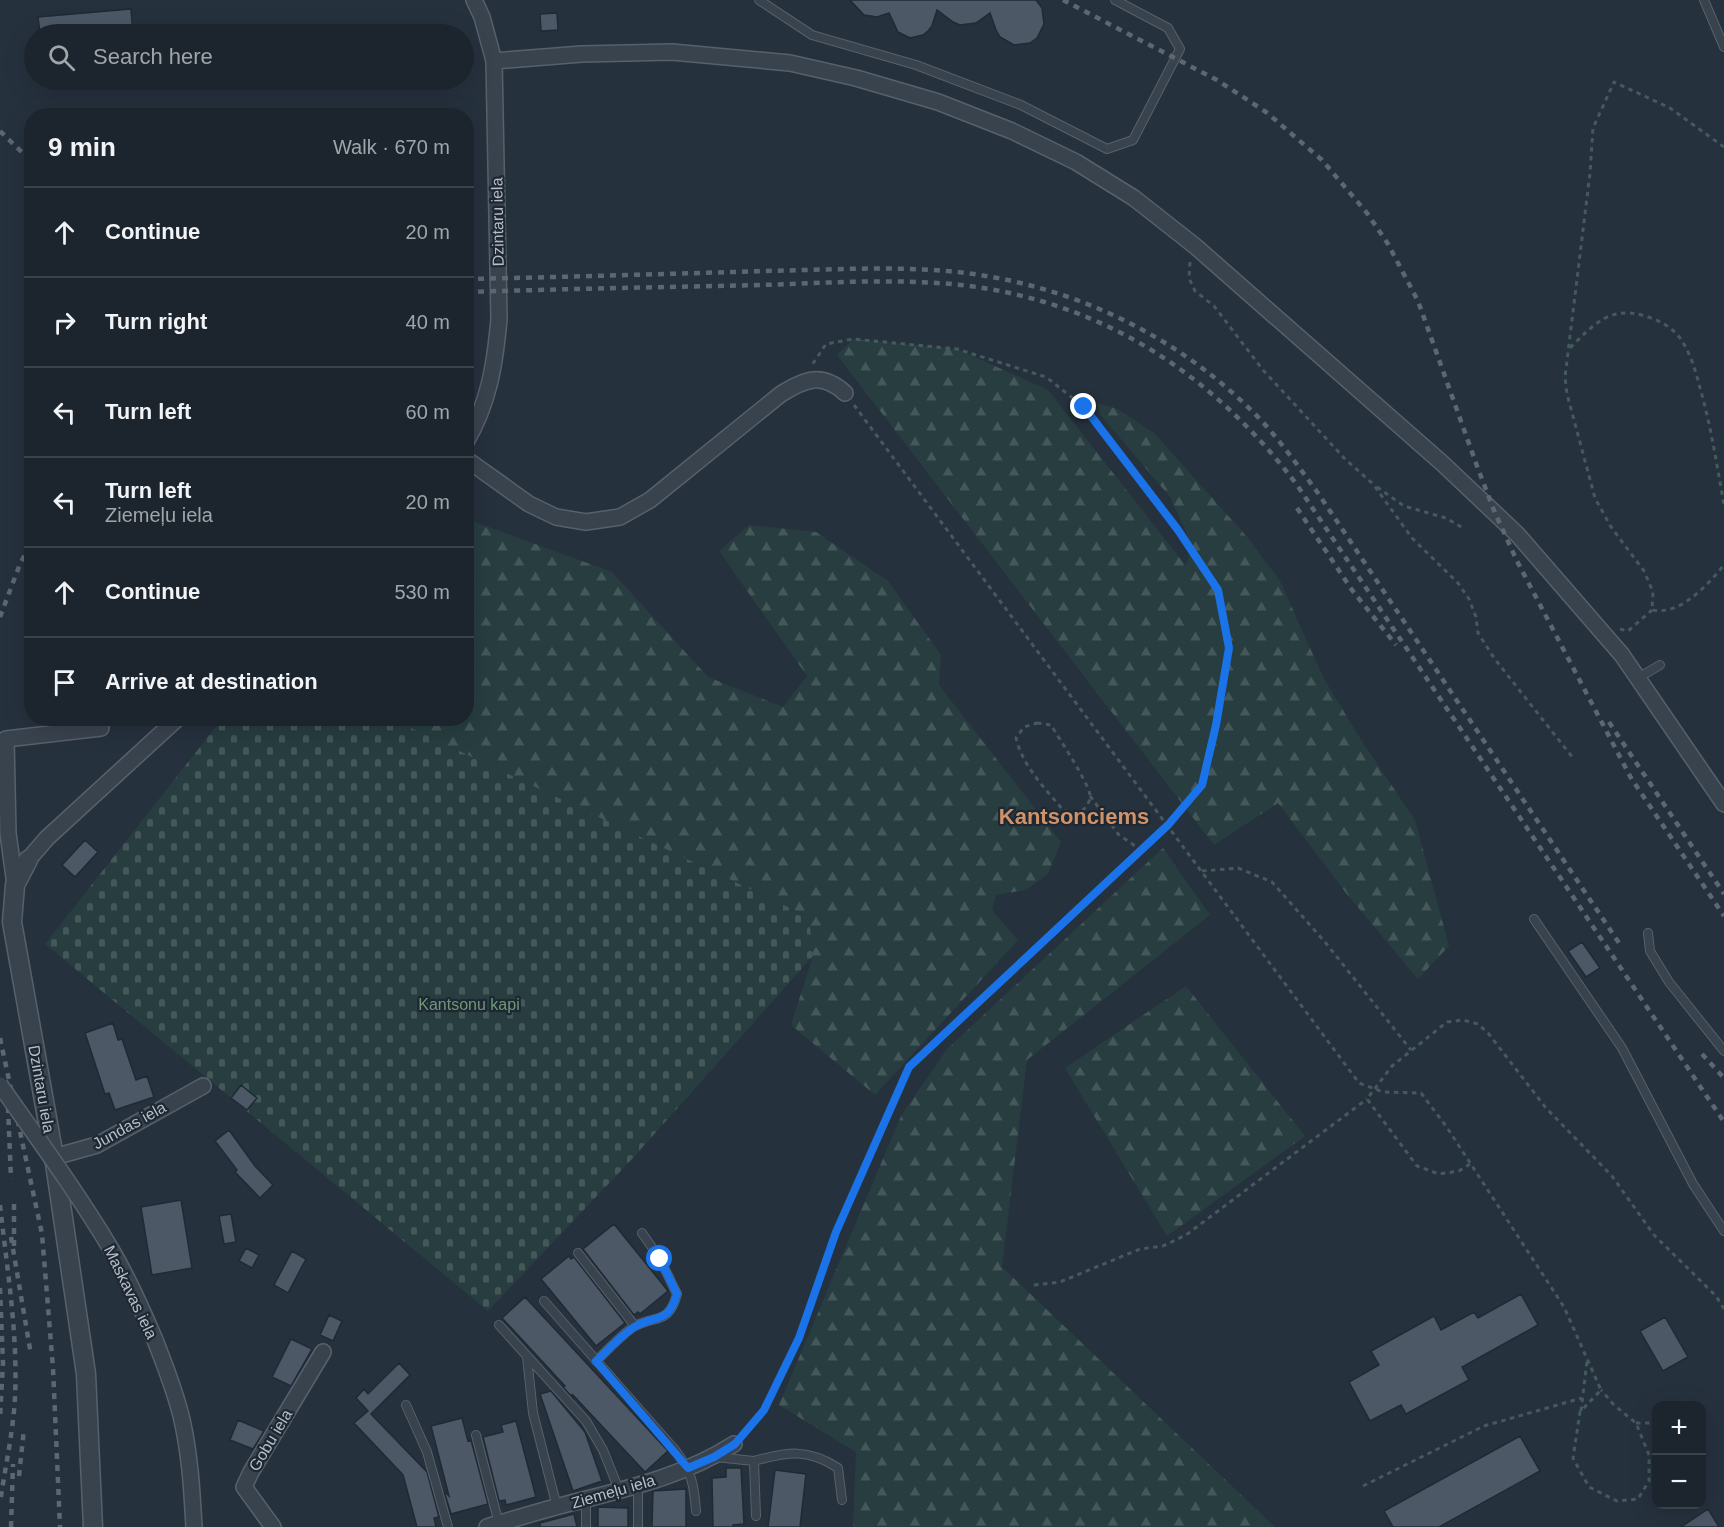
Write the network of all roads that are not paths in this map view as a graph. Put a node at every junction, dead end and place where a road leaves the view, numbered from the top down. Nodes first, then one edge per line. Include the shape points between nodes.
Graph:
1 (474, 0) edge
2 (759, 0) edge
3 (1115, 0) edge
4 (1704, 0) edge
5 (1724, 47) edge
6 (494, 61) junction
7 (845, 393) road end
8 (474, 428) edge
9 (474, 465) edge
10 (1660, 665) dead end
11 (1638, 678) junction
12 (101, 726) edge
13 (169, 726) edge
14 (1723, 800) edge
15 (28, 860) joint
16 (15, 885) junction
17 (1534, 919) dead end
18 (1648, 933) dead end
19 (1724, 1051) edge
20 (0, 1085) edge
21 (202, 1086) dead end
22 (54, 1157) junction
23 (1724, 1231) edge
24 (642, 1233) dead end
25 (578, 1253) dead end
26 (544, 1301) dead end
27 (499, 1325) dead end
28 (635, 1326) junction
29 (323, 1352) dead end
30 (526, 1357) junction
31 (596, 1361) junction
32 (406, 1405) dead end
33 (476, 1435) dead end
34 (735, 1444) road end
35 (714, 1457) junction
36 (754, 1461) junction
37 (688, 1468) junction
38 (638, 1485) junction
39 (619, 1490) junction
40 (586, 1499) junction
41 (842, 1500) dead end
42 (557, 1506) junction
43 (696, 1511) dead end
44 (756, 1516) dead end
45 (493, 1525) edge
46 (93, 1527) edge
47 (194, 1527) edge
48 (273, 1527) edge
49 (448, 1527) edge
50 (586, 1527) edge
51 (638, 1527) edge

1 - 6 street, Dzintaru iela
2 - 3 lane via 812,35 916,65 1021,105 1107,148 1133,141 1180,49 1168,28
4 - 5 lane
6 - 8 street, Dzintaru iela via 498,330 489,393
6 - 11 street via 672,52 790,63 938,102 1076,162 1134,198 1195,246 1442,463 1517,534 1596,623
7 - 9 street via 835,383 801,381 650,500 620,517 586,522 556,517 520,498
10 - 11 lane
11 - 14 street
12 - 16 street via 6,739 8,833
13 - 15 street, Dzintaru iela
15 - 16 street, Dzintaru iela
16 - 22 street, Dzintaru iela via 12,922
17 - 23 lane via 1622,1048 1693,1184
18 - 19 lane via 1650,951 1669,982
20 - 47 street, Maskavas iela, bridge via 112,1251 155,1340 181,1418
21 - 22 street, Jundas iela via 97,1145
22 - 46 street, Dzintaru iela via 86,1374
24 - 28 lane via 677,1294 674,1307 658,1319
25 - 28 lane
26 - 31 lane
27 - 30 lane
28 - 31 lane
29 - 48 street, Gobu iela via 244,1487
30 - 39 lane via 585,1421 603,1450
30 - 42 lane via 532,1413
31 - 37 lane
32 - 49 lane via 427,1452
33 - 45 lane
34 - 35 street, Ziemeļu iela
35 - 36 lane
35 - 37 street, Ziemeļu iela
36 - 41 lane via 782,1453 808,1454 826,1460 838,1468
36 - 44 lane
37 - 38 street, Ziemeļu iela
37 - 43 lane
38 - 39 street, Ziemeļu iela
38 - 51 lane
39 - 40 street, Ziemeļu iela
40 - 42 street, Ziemeļu iela
40 - 50 lane
42 - 45 street, Ziemeļu iela

